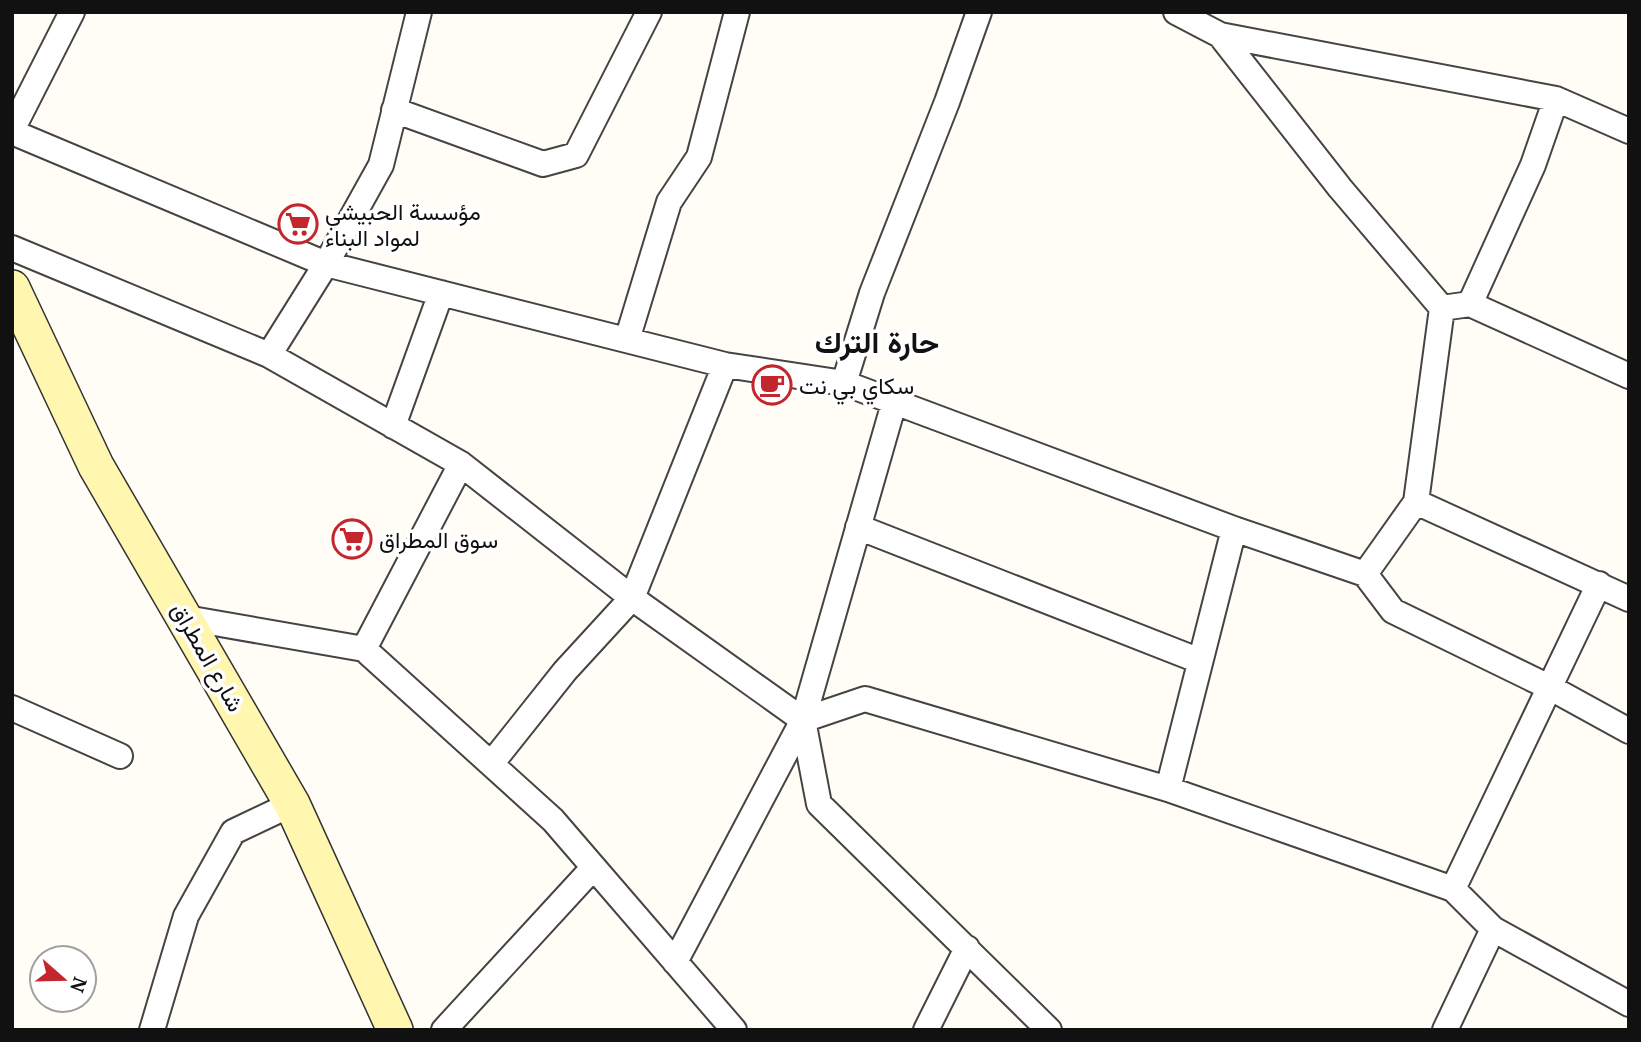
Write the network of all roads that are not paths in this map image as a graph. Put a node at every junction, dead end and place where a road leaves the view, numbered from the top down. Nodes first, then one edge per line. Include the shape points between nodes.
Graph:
1 (72, 12) edge
2 (419, 12) edge
3 (649, 12) edge
4 (737, 12) edge
5 (979, 12) edge
6 (1176, 12) edge
7 (1220, 35) junction
8 (1556, 99) junction
9 (394, 110) junction
10 (12, 131) edge
11 (1629, 131) edge
12 (12, 248) edge
13 (326, 264) junction
14 (12, 288) edge
15 (441, 293) junction
16 (1470, 304) junction
17 (1442, 308) junction
18 (627, 340) junction
19 (269, 355) junction
20 (725, 365) junction
21 (1629, 376) edge
22 (844, 383) junction
23 (894, 403) junction
24 (393, 426) junction
25 (461, 464) junction
26 (1416, 502) junction
27 (858, 527) junction
28 (1234, 529) junction
29 (1365, 574) junction
30 (1599, 584) junction
31 (632, 598) junction
32 (1629, 599) edge
33 (186, 618) junction
34 (364, 649) junction
35 (1200, 661) junction
36 (1549, 687) junction
37 (12, 708) edge
38 (803, 720) junction
39 (1629, 731) edge
40 (120, 755) dead end
41 (491, 764) junction
42 (1168, 789) junction
43 (292, 804) junction
44 (593, 868) junction
45 (1453, 888) junction
46 (1493, 929) junction
47 (967, 948) junction
48 (675, 962) junction
49 (1629, 1004) edge
50 (152, 1030) edge
51 (395, 1030) edge
52 (444, 1030) edge
53 (734, 1030) edge
54 (926, 1030) edge
55 (1049, 1030) edge
56 (1446, 1030) edge

1 - 10 street
2 - 9 street
3 - 9 street via 576,155 543,164
4 - 18 street via 699,157 669,202
5 - 22 street via 872,293
6 - 7 street
7 - 8 street
7 - 17 street
8 - 11 street
8 - 16 street via 1533,165
9 - 13 street via 380,164
10 - 13 street
12 - 19 street
13 - 15 street
13 - 19 street
14 - 33 street, شارع المطراق via 96,466
15 - 18 street
15 - 24 street
16 - 17 street
16 - 21 street
17 - 26 street
18 - 20 street
19 - 24 street
20 - 22 street
20 - 31 street
22 - 23 street
23 - 27 street
23 - 28 street
24 - 25 street
25 - 31 street
25 - 34 street
26 - 29 street
26 - 30 street
27 - 35 street
27 - 38 street
28 - 29 street
28 - 35 street
29 - 36 street via 1392,611
30 - 32 street
30 - 36 street
31 - 38 street
31 - 41 street via 565,671
33 - 34 street
33 - 43 street, شارع المطراق
34 - 41 street
35 - 42 street
36 - 39 street
36 - 45 street
37 - 40 street
38 - 42 street via 865,699
38 - 47 street via 819,804
38 - 48 street
41 - 44 street via 553,820
42 - 45 street
43 - 50 street via 233,832 186,916
43 - 51 street, شارع المطراق
44 - 48 street
44 - 52 street
45 - 46 street
46 - 49 street
46 - 56 street
47 - 54 street
47 - 55 street
48 - 53 street

